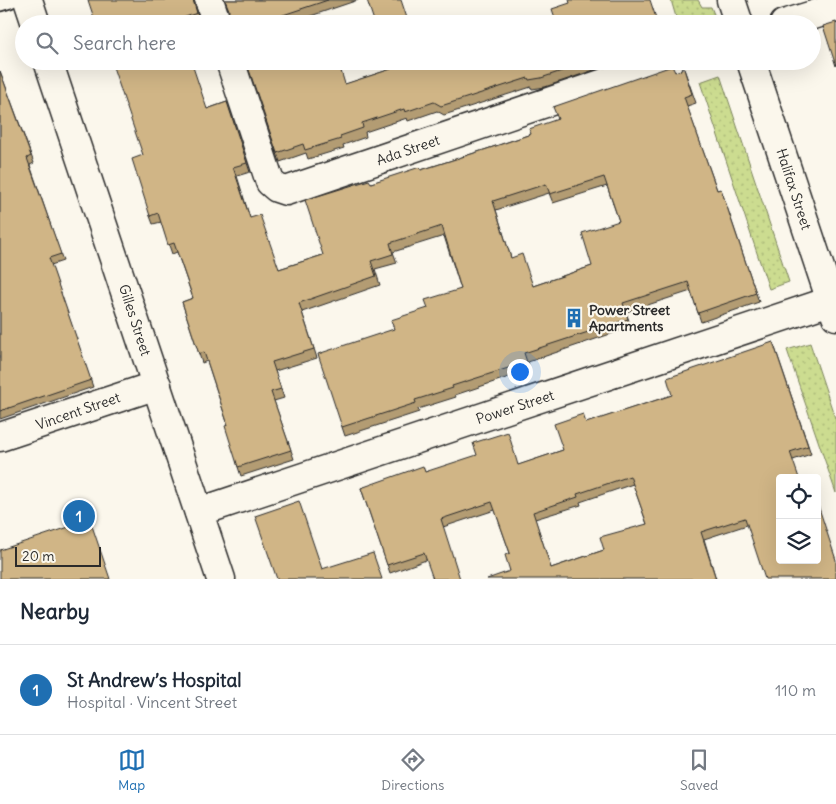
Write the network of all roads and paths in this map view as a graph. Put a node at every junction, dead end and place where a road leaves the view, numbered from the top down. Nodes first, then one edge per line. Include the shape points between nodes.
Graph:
1 (209, 0) edge
2 (731, 0) edge
3 (0, 3) edge
4 (28, 5) edge
5 (836, 8) edge
6 (214, 15) edge
7 (736, 15) edge
8 (813, 15) edge
9 (51, 70) edge
10 (233, 70) edge
11 (642, 70) edge
12 (754, 70) edge
13 (834, 306) edge
14 (157, 385) junction
15 (0, 437) edge
16 (199, 512) junction
17 (221, 579) edge

1 - 6 street
2 - 7 street
3 - 4 lane
5 - 8 street
9 - 14 street, Gilles Street
10 - 11 street, Ada Street via 270,182 286,191
12 - 13 street, Halifax Street
13 - 16 street, Power Street
14 - 15 street, Vincent Street
14 - 16 street, Gilles Street
16 - 17 street, Gilles Street

